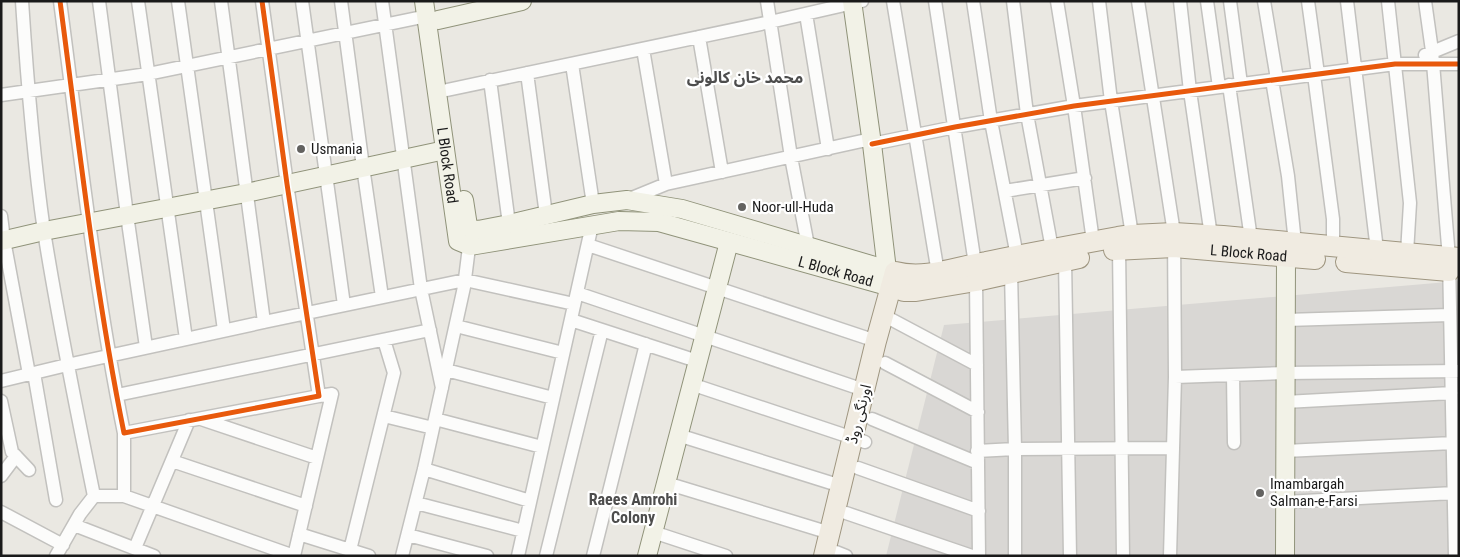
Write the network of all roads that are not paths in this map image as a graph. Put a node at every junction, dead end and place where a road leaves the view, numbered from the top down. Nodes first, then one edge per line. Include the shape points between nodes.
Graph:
1 (22, 1) edge
2 (60, 1) edge
3 (100, 1) edge
4 (138, 1) edge
5 (178, 1) edge
6 (221, 1) edge
7 (262, 1) edge
8 (302, 1) edge
9 (341, 1) edge
10 (382, 1) edge
11 (522, 1) edge
12 (767, 1) edge
13 (893, 1) edge
14 (935, 1) edge
15 (973, 1) edge
16 (1014, 1) edge
17 (1057, 1) edge
18 (1099, 1) edge
19 (1138, 1) edge
20 (1180, 1) edge
21 (1207, 1) edge
22 (1230, 1) edge
23 (1264, 1) edge
24 (1308, 1) edge
25 (1347, 1) edge
26 (1388, 1) edge
27 (1425, 1) edge
28 (855, 2) edge
29 (482, 6) edge
30 (431, 10) edge
31 (806, 14) junction
32 (770, 22) junction
33 (386, 24) junction
34 (345, 33) junction
35 (699, 37) junction
36 (308, 41) junction
37 (1459, 42) edge
38 (269, 49) junction
39 (643, 49) junction
40 (1432, 57) junction
41 (228, 58) junction
42 (572, 64) junction
43 (1395, 64) junction
44 (1459, 64) edge
45 (187, 66) junction
46 (1356, 69) junction
47 (527, 73) junction
48 (148, 74) junction
49 (1316, 74) junction
50 (109, 80) junction
51 (490, 80) junction
52 (1274, 80) junction
53 (71, 85) junction
54 (1230, 85) junction
55 (447, 90) junction
56 (1190, 91) junction
57 (28, 92) junction
58 (1, 96) edge
59 (1152, 96) junction
60 (1111, 101) junction
61 (1074, 106) junction
62 (1027, 114) junction
63 (991, 121) junction
64 (955, 127) junction
65 (916, 135) junction
66 (872, 142) junction
67 (828, 148) junction
68 (445, 150) junction
69 (791, 157) junction
70 (403, 158) junction
71 (363, 167) junction
72 (722, 172) junction
73 (325, 176) junction
74 (1085, 178) junction
75 (287, 184) junction
76 (666, 184) junction
77 (1041, 185) junction
78 (1005, 191) junction
79 (246, 193) junction
80 (206, 200) junction
81 (627, 200) junction
82 (593, 204) junction
83 (166, 208) junction
84 (127, 215) junction
85 (546, 215) junction
86 (1, 216) edge
87 (88, 222) junction
88 (509, 224) junction
89 (592, 225) junction
90 (44, 230) junction
91 (1211, 236) junction
92 (471, 237) junction
93 (1251, 239) junction
94 (1174, 240) junction
95 (2, 241) edge
96 (1093, 241) junction
97 (729, 242) junction
98 (1126, 242) junction
99 (588, 244) junction
100 (808, 246) junction
101 (1333, 247) junction
102 (1291, 250) junction
103 (1377, 250) junction
104 (1407, 253) junction
105 (1059, 255) junction
106 (1014, 264) junction
107 (1454, 265) edge
108 (938, 273) junction
109 (975, 273) junction
110 (896, 279) junction
111 (465, 280) junction
112 (717, 288) junction
113 (421, 289) junction
114 (382, 297) junction
115 (575, 299) junction
116 (344, 305) junction
117 (306, 313) junction
118 (1450, 315) junction
119 (889, 318) junction
120 (571, 320) junction
121 (1286, 320) junction
122 (264, 322) junction
123 (456, 326) junction
124 (224, 330) junction
125 (430, 330) junction
126 (602, 330) junction
127 (704, 336) junction
128 (186, 339) junction
129 (384, 340) junction
130 (1455, 340) edge
131 (876, 341) junction
132 (646, 344) junction
133 (146, 347) junction
134 (563, 353) junction
135 (313, 355) junction
136 (110, 356) junction
137 (697, 361) junction
138 (885, 363) junction
139 (68, 365) junction
140 (977, 365) junction
141 (446, 370) junction
142 (1455, 371) edge
143 (1286, 373) junction
144 (32, 374) junction
145 (1234, 375) junction
146 (1175, 377) junction
147 (1, 381) edge
148 (691, 384) junction
149 (442, 388) junction
150 (864, 390) junction
151 (1452, 393) junction
152 (117, 395) junction
153 (319, 396) junction
154 (553, 398) junction
155 (1, 401) edge
156 (1285, 402) junction
157 (978, 412) junction
158 (1456, 415) edge
159 (384, 416) junction
160 (872, 419) junction
161 (194, 420) junction
162 (434, 423) junction
163 (124, 433) junction
164 (678, 435) junction
165 (859, 440) junction
166 (1234, 443) dead end
167 (1453, 443) junction
168 (542, 447) junction
169 (1122, 448) junction
170 (1173, 448) junction
171 (1015, 449) junction
172 (1068, 449) junction
173 (1285, 451) junction
174 (16, 456) junction
175 (977, 457) junction
176 (317, 458) junction
177 (1456, 458) edge
178 (172, 461) junction
179 (858, 468) junction
180 (424, 469) junction
181 (30, 470) dead end
182 (1, 476) edge
183 (666, 483) junction
184 (841, 486) junction
185 (94, 496) junction
186 (124, 496) junction
187 (1455, 499) edge
188 (56, 500) dead end
189 (530, 501) junction
190 (1285, 502) junction
191 (416, 503) junction
192 (154, 506) junction
193 (306, 506) junction
194 (979, 511) junction
195 (1, 512) edge
196 (846, 513) junction
197 (74, 525) junction
198 (523, 531) junction
199 (653, 532) junction
200 (830, 533) junction
201 (299, 534) junction
202 (408, 535) junction
203 (1457, 542) edge
204 (135, 548) junction
205 (60, 550) edge
206 (350, 550) junction
207 (835, 555) edge
208 (154, 556) edge
209 (369, 556) edge
210 (402, 556) edge
211 (487, 556) edge
212 (518, 556) edge
213 (546, 556) edge
214 (593, 556) edge
215 (647, 556) edge
216 (726, 556) edge
217 (972, 556) edge
218 (979, 556) edge
219 (1015, 556) edge
220 (1070, 556) edge
221 (1123, 556) edge
222 (1170, 556) edge
223 (1285, 556) edge
224 (1455, 556) edge

1 - 57 street
2 - 53 street
3 - 50 street
4 - 48 street
5 - 45 street
6 - 41 street
7 - 38 street
8 - 36 street
9 - 34 street
10 - 33 street
11 - 29 street
12 - 32 street
13 - 65 street
14 - 64 street
15 - 63 street
16 - 62 street
17 - 61 street
18 - 60 street
19 - 59 street
20 - 56 street
21 - 54 street
22 - 54 street
23 - 52 street
24 - 49 street
25 - 46 street
26 - 43 street
27 - 40 street
28 - 31 street
28 - 66 street
29 - 30 street
30 - 33 street
30 - 55 street, L Block Road
30 - 68 street, L Block Road
31 - 32 street
31 - 67 street
32 - 35 street
32 - 69 street
33 - 34 street
33 - 70 street
34 - 36 street
34 - 71 street
35 - 39 street
35 - 72 street
36 - 38 street
36 - 73 street
37 - 40 street
38 - 41 street
38 - 75 street
39 - 42 street
39 - 76 street
40 - 43 street
40 - 44 street
40 - 107 street
41 - 45 street
41 - 79 street
42 - 47 street
42 - 82 street
43 - 46 street
43 - 104 street via 1410,203
45 - 48 street
45 - 80 street
46 - 49 street
46 - 103 street
47 - 51 street
47 - 85 street
48 - 50 street
48 - 83 street
49 - 52 street
49 - 101 street via 1333,219
50 - 53 street
50 - 84 street
51 - 55 street
51 - 88 street
52 - 54 street
52 - 102 street via 1288,176
53 - 57 street
53 - 87 street
54 - 56 street
54 - 93 street
55 - 92 street, L Block Road
56 - 59 street
56 - 91 street
57 - 58 street
57 - 90 street
59 - 60 street
59 - 94 street
60 - 61 street
60 - 98 street
61 - 62 street
61 - 74 street
62 - 63 street
62 - 77 street
63 - 64 street
63 - 78 street
64 - 65 street
64 - 109 street
65 - 66 street
65 - 108 street
66 - 67 street
66 - 110 street
67 - 69 street
68 - 70 street
68 - 92 street, L Block Road via 458,241
69 - 72 street
69 - 100 street
70 - 71 street
70 - 113 street
71 - 73 street
71 - 114 street
72 - 76 street
73 - 75 street
73 - 116 street
74 - 77 street
74 - 96 street
75 - 79 street
75 - 117 street
76 - 81 street
77 - 78 street
77 - 105 street
78 - 106 street
79 - 80 street
79 - 122 street
80 - 83 street
80 - 124 street
81 - 82 street, L Block Road
81 - 100 street, L Block Road via 682,209
82 - 85 street, L Block Road
83 - 84 street
83 - 128 street
84 - 87 street
84 - 133 street
85 - 88 street, L Block Road
86 - 95 street
87 - 90 street
87 - 136 street
88 - 92 street, L Block Road via 478,230
89 - 92 street, L Block Road
89 - 97 street, L Block Road via 619,221 659,222
89 - 99 street
90 - 95 street
90 - 139 street
91 - 93 main road, L Block Road
91 - 94 main road, L Block Road
92 - 111 street
93 - 102 main road, L Block Road
94 - 98 main road, L Block Road
94 - 102 main road, L Block Road
94 - 146 street
95 - 144 street
96 - 98 main road, L Block Road
96 - 105 main road, L Block Road
97 - 110 street, L Block Road
97 - 112 street
98 - 105 main road, L Block Road
98 - 169 street
99 - 112 street
99 - 115 street
100 - 110 street, L Block Road
101 - 102 main road, L Block Road
101 - 103 main road, L Block Road
102 - 107 main road, L Block Road
102 - 121 street
103 - 104 main road, L Block Road
104 - 107 main road, L Block Road
105 - 106 main road, L Block Road
105 - 172 street
106 - 109 main road, L Block Road
106 - 171 street
107 - 118 street
108 - 109 main road, L Block Road
108 - 110 main road, L Block Road
109 - 110 main road, L Block Road via 916,290
109 - 140 street
110 - 119 main road, اورنگی روڈ
111 - 113 street
111 - 115 street
111 - 123 street
112 - 127 street
112 - 131 street
113 - 114 street
113 - 125 street
114 - 116 street
115 - 120 street
115 - 127 street
116 - 117 street
117 - 122 street
117 - 135 street
118 - 121 street
118 - 130 street
119 - 131 main road, اورنگی روڈ
119 - 138 main road, اورنگی روڈ
119 - 140 street
120 - 126 street
120 - 134 street
121 - 143 street
122 - 124 street
123 - 134 street
123 - 141 street
124 - 128 street
125 - 129 street
125 - 149 street
126 - 132 street
126 - 213 street
127 - 137 street
127 - 150 street
128 - 133 street
129 - 135 street
129 - 159 street via 394,373
130 - 142 street
131 - 150 main road, اورنگی روڈ
132 - 137 street
132 - 214 street
133 - 136 street
134 - 154 street
135 - 152 street
135 - 153 street
136 - 139 street
136 - 152 street
137 - 148 street
138 - 157 street
138 - 160 main road, اورنگی روڈ
139 - 144 street
139 - 185 street
140 - 157 street
141 - 149 street
141 - 154 street
142 - 143 street
142 - 151 street
143 - 145 street
143 - 156 street
144 - 147 street
144 - 188 street
145 - 146 street
145 - 166 street
146 - 170 street
148 - 164 street
148 - 165 street
149 - 162 street
150 - 165 main road, اورنگی روڈ
151 - 156 street
151 - 158 street
152 - 163 street
153 - 161 street
153 - 176 street via 332,394
154 - 168 street
155 - 174 street via 12,452
156 - 173 street
157 - 175 street
158 - 167 street
159 - 162 street
159 - 206 street
160 - 165 main road, اورنگی روڈ
160 - 175 street
161 - 163 street
161 - 176 street
161 - 178 street
162 - 168 street
162 - 180 street
163 - 186 street
164 - 183 street
164 - 184 street
165 - 179 main road, اورنگی روڈ
165 - 184 main road, اورنگی روڈ
167 - 173 street
167 - 177 street
168 - 189 street
169 - 170 street
169 - 172 street
169 - 221 street
170 - 222 street
171 - 172 street
171 - 175 street
171 - 219 street
172 - 220 street
173 - 190 street
174 - 181 street
174 - 182 street
175 - 194 street
176 - 193 street
177 - 187 street
178 - 192 street
178 - 193 street
179 - 194 street
179 - 196 main road, اورنگی روڈ
180 - 189 street
180 - 191 street
183 - 199 street
183 - 200 street
184 - 200 main road, اورنگی روڈ
185 - 186 street
185 - 197 street
186 - 192 street
187 - 190 street
187 - 203 street
189 - 198 street
190 - 223 street
191 - 198 street
191 - 202 street
192 - 201 street via 294,556
192 - 204 street
193 - 201 street
194 - 218 street
195 - 205 street
196 - 207 main road, اورنگی روڈ
196 - 217 street
197 - 204 street
197 - 205 street
198 - 212 street
199 - 215 street
199 - 216 street
200 - 207 main road, اورنگی روڈ
201 - 206 street
202 - 210 street
202 - 211 street
203 - 224 street
204 - 208 street
206 - 209 street

